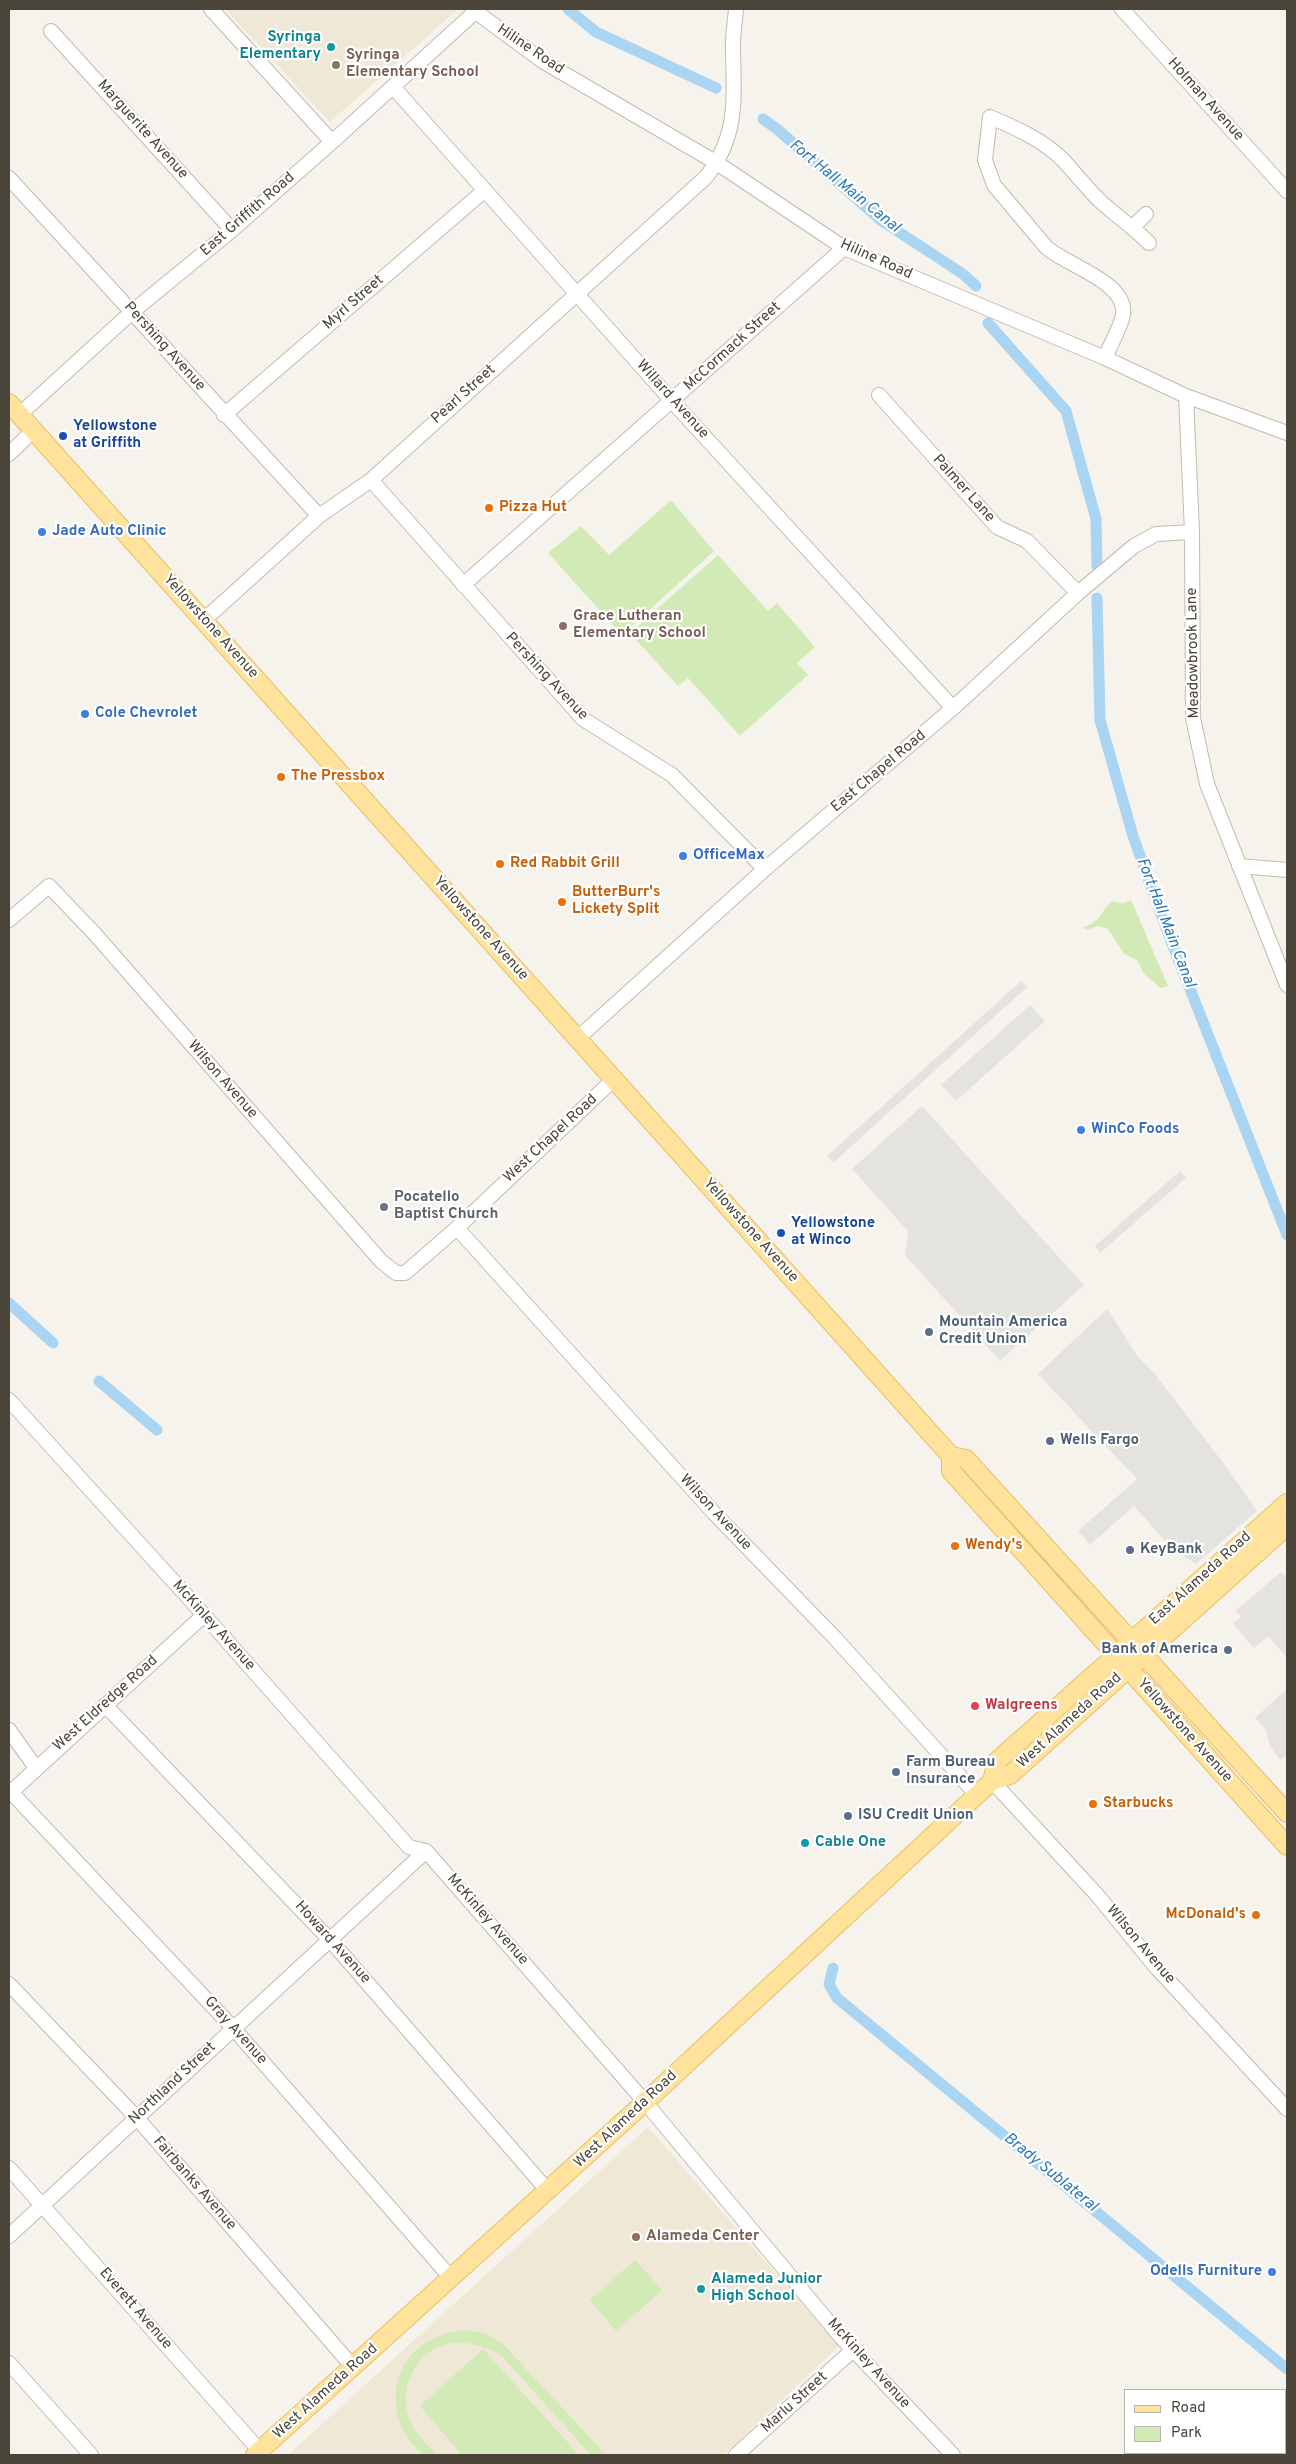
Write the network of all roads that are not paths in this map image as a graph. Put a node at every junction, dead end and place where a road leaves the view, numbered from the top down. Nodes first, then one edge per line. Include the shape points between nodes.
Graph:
1 (211, 9) edge
2 (736, 9) edge
3 (1122, 9) edge
4 (474, 10) edge
5 (51, 31) dead end
6 (394, 88) junction
7 (332, 142) junction
8 (717, 163) junction
9 (9, 178) edge
10 (484, 190) junction
11 (1287, 191) edge
12 (1146, 214) dead end
13 (1133, 227) junction
14 (232, 230) junction
15 (1149, 243) dead end
16 (844, 248) junction
17 (577, 292) junction
18 (133, 312) junction
19 (1105, 358) junction
20 (879, 394) dead end
21 (1186, 396) junction
22 (672, 401) junction
23 (14, 409) edge
24 (224, 415) junction
25 (33, 431) junction
26 (1287, 433) edge
27 (9, 454) edge
28 (371, 480) junction
29 (319, 516) junction
30 (1192, 532) junction
31 (464, 585) junction
32 (1078, 593) junction
33 (204, 620) junction
34 (953, 708) junction
35 (1239, 866) junction
36 (765, 869) junction
37 (1287, 870) edge
38 (9, 920) edge
39 (1287, 985) edge
40 (578, 1038) junction
41 (614, 1079) junction
42 (457, 1228) junction
43 (396, 1273) joint
44 (9, 1400) edge
45 (14, 1415) edge
46 (951, 1456) junction
47 (1287, 1503) edge
48 (1287, 1526) edge
49 (204, 1615) junction
50 (1132, 1641) junction
51 (1144, 1655) junction
52 (1116, 1656) junction
53 (1128, 1669) junction
54 (105, 1705) junction
55 (9, 1730) edge
56 (36, 1768) junction
57 (992, 1781) junction
58 (10, 1793) edge
59 (977, 1794) junction
60 (1287, 1813) edge
61 (1287, 1846) edge
62 (426, 1851) junction
63 (330, 1940) junction
64 (9, 1984) edge
65 (234, 2028) junction
66 (645, 2102) junction
67 (1287, 2109) edge
68 (137, 2118) junction
69 (9, 2168) edge
70 (548, 2191) junction
71 (43, 2204) junction
72 (9, 2236) edge
73 (451, 2278) junction
74 (853, 2350) junction
75 (9, 2363) edge
76 (353, 2367) junction
77 (258, 2453) edge
78 (91, 2455) edge
79 (736, 2455) edge
80 (953, 2455) edge

1 - 7 street
2 - 8 street, Pearl Street via 733,49 735,94 730,133
3 - 11 street, Holman Avenue
4 - 6 street, East Griffith Road
4 - 8 street, Hiline Road via 544,62
5 - 14 street, Marguerite Avenue
6 - 7 street, East Griffith Road
6 - 10 street, Willard Avenue
7 - 14 street, East Griffith Road
8 - 16 street, Hiline Road
8 - 17 street, Pearl Street via 705,178
9 - 18 street, Pershing Avenue
10 - 17 street, Willard Avenue
10 - 24 street, Myrl Street
12 - 13 street
13 - 15 street
13 - 19 street via 1111,211 1062,159 1043,144 990,117 985,160 994,185 1054,255 1112,287 1122,299 1123,315
14 - 18 street, East Griffith Road
16 - 19 street, Hiline Road
16 - 22 street, McCormack Street
17 - 22 street, Willard Avenue
17 - 28 street, Pearl Street
18 - 23 street, East Griffith Road
18 - 24 street, Pershing Avenue
19 - 21 street, Hiline Road
20 - 32 street, Palmer Lane via 997,527 1027,540
21 - 26 street, Hiline Road
21 - 30 street, Meadowbrook Lane
22 - 31 street, McCormack Street
22 - 34 street, Willard Avenue
23 - 25 main road, Yellowstone Avenue
24 - 29 street, Pershing Avenue
25 - 27 street
25 - 33 main road, Yellowstone Avenue
28 - 29 street, Pearl Street
28 - 31 street, Pershing Avenue
29 - 33 street, Pearl Street
30 - 32 street, East Chapel Road via 1156,534 1148,538
30 - 35 street, Meadowbrook Lane via 1194,718 1207,784
31 - 36 street, Pershing Avenue via 583,719 672,775
32 - 34 street, East Chapel Road
33 - 40 main road, Yellowstone Avenue
34 - 36 street, East Chapel Road
35 - 37 street
35 - 39 street, Meadowbrook Lane
36 - 40 street, East Chapel Road
38 - 43 street, Wilson Avenue via 49,886 94,933 381,1261
40 - 41 main road, Yellowstone Avenue
41 - 42 street, West Chapel Road
41 - 46 main road, Yellowstone Avenue
42 - 43 street, West Chapel Road via 404,1273
42 - 59 street, Wilson Avenue via 714,1513
44 - 45 street, McKinley Avenue
45 - 49 street, McKinley Avenue
46 - 50 main road, Yellowstone Avenue via 966,1458
46 - 52 main road, Yellowstone Avenue via 951,1471
47 - 50 main road, East Alameda Road
48 - 51 main road, East Alameda Road
49 - 54 street, West Eldredge Road
49 - 62 street, McKinley Avenue via 409,1848
50 - 51 main road, Yellowstone Avenue
50 - 52 main road, East Alameda Road
51 - 53 main road, West Alameda Road
51 - 60 main road, Yellowstone Avenue
52 - 53 main road, Yellowstone Avenue
52 - 57 main road, West Alameda Road via 996,1762
53 - 57 main road, West Alameda Road via 1010,1775
53 - 61 main road, Yellowstone Avenue
54 - 56 street, West Eldredge Road
54 - 63 street, Howard Avenue
55 - 56 street
56 - 58 street, West Eldredge Road
57 - 59 main road, West Alameda Road
57 - 67 street, Wilson Avenue via 1098,1896 1155,1966
58 - 65 street, Gray Avenue
59 - 66 main road, West Alameda Road
62 - 63 street, Northland Street
62 - 66 street, McKinley Avenue
63 - 65 street, Northland Street
63 - 70 street, Howard Avenue
64 - 68 street, Fairbanks Avenue
65 - 68 street, Northland Street
65 - 73 street, Gray Avenue
66 - 70 main road, West Alameda Road
66 - 74 street, McKinley Avenue
68 - 71 street, Northland Street
68 - 76 street, Fairbanks Avenue
69 - 71 street, Everett Avenue
70 - 73 main road, West Alameda Road
71 - 72 street, Northland Street
71 - 77 street, Everett Avenue
73 - 76 main road, West Alameda Road
74 - 79 street, Marlu Street
74 - 80 street, McKinley Avenue
75 - 78 street
76 - 77 main road, West Alameda Road

